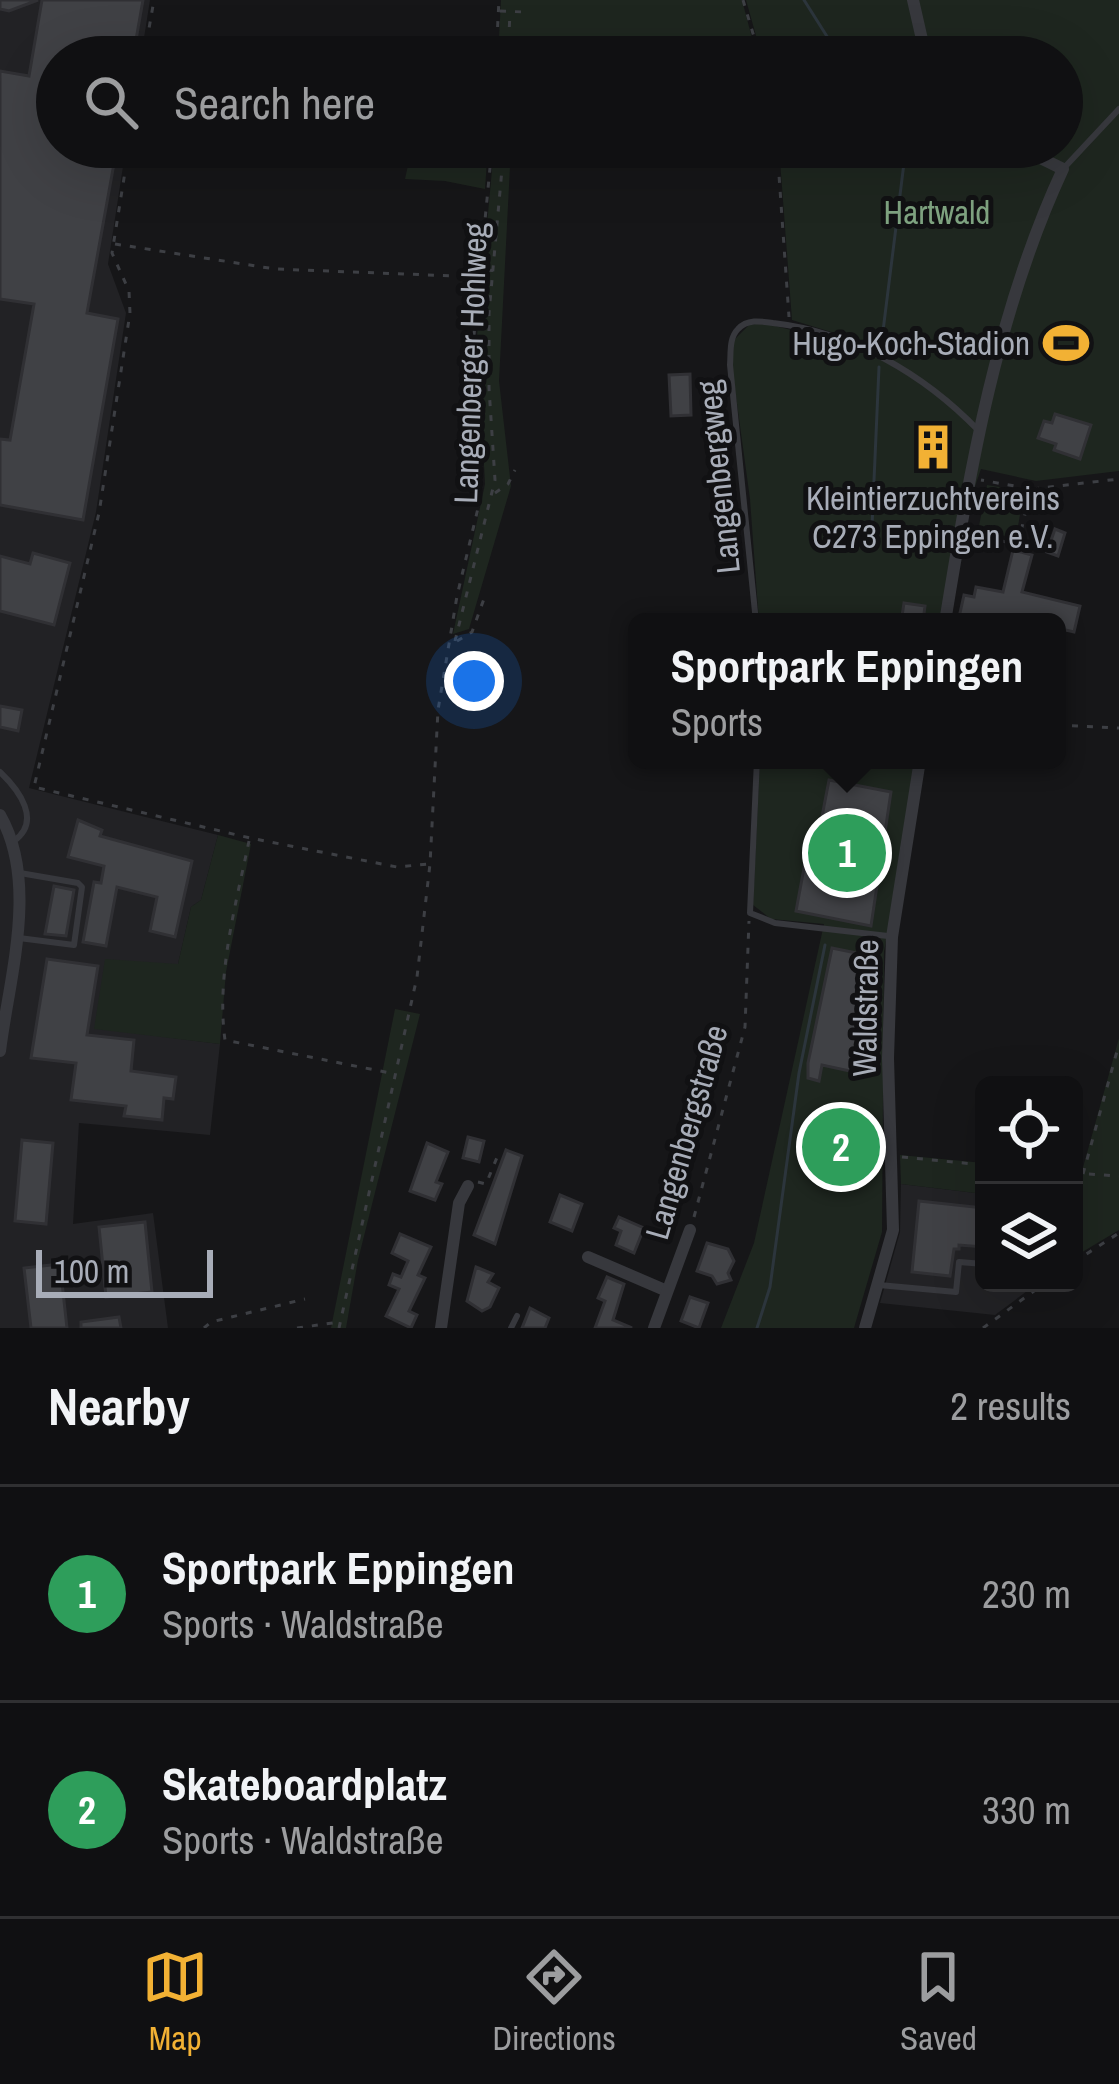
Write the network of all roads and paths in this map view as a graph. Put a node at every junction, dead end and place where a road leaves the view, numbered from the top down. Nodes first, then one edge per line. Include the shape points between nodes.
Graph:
1 (154, 0) edge
2 (499, 0) edge
3 (743, 0) edge
4 (913, 0) edge
5 (499, 10) junction
6 (510, 12) junction
7 (524, 12) dead end
8 (148, 36) edge
9 (497, 36) edge
10 (509, 36) edge
11 (754, 36) edge
12 (921, 36) edge
13 (1119, 110) edge
14 (1083, 149) edge
15 (126, 168) edge
16 (491, 168) edge
17 (502, 168) edge
18 (779, 168) edge
19 (1064, 169) edge
20 (113, 244) junction
21 (484, 270) junction
22 (500, 271) dead end
23 (481, 278) junction
24 (790, 325) junction
25 (980, 432) junction
26 (515, 470) dead end
27 (969, 477) junction
28 (1119, 479) edge
29 (1031, 489) junction
30 (494, 494) junction
31 (959, 534) junction
32 (485, 596) dead end
33 (755, 613) edge
34 (946, 613) edge
35 (452, 641) junction
36 (1066, 725) edge
37 (1119, 728) edge
38 (757, 769) edge
39 (919, 769) edge
40 (0, 772) edge
41 (0, 815) edge
42 (250, 838) junction
43 (14, 841) junction
44 (430, 864) junction
45 (19, 872) junction
46 (750, 914) junction
47 (892, 937) junction
48 (16, 938) junction
49 (1119, 1044) edge
50 (0, 1051) edge
51 (396, 1074) junction
52 (498, 1155) dead end
53 (892, 1156) junction
54 (975, 1164) edge
55 (1083, 1174) joint
56 (1119, 1176) edge
57 (467, 1187) joint
58 (690, 1230) joint
59 (1119, 1233) edge
60 (1083, 1256) edge
61 (588, 1257) dead end
62 (975, 1263) edge
63 (879, 1286) junction
64 (667, 1291) junction
65 (1033, 1292) edge
66 (305, 1299) dead end
67 (517, 1316) dead end
68 (340, 1325) edge
69 (204, 1328) edge
70 (297, 1328) edge
71 (441, 1328) edge
72 (512, 1328) edge
73 (653, 1328) edge
74 (865, 1328) edge
75 (983, 1328) edge

1 - 8 path
2 - 5 path
3 - 11 path
4 - 12 street
5 - 6 path
5 - 9 path
6 - 7 path
6 - 10 path
13 - 14 lane
15 - 20 path
16 - 21 path
17 - 30 path, Langenberger Hohlweg via 489,313
18 - 24 path
19 - 25 street via 1028,250
20 - 23 path via 298,271
20 - 42 path via 130,314 99,514 34,788
21 - 22 path, bridge
21 - 23 path
23 - 35 path via 474,335 479,504
24 - 25 lane, Langenbergweg via 854,342 905,370
24 - 33 lane, Langenbergweg via 748,321 732,338
25 - 27 street
26 - 30 path
27 - 29 path
27 - 31 street
28 - 29 path
29 - 31 path via 1018,544
30 - 35 path, Langenberger Hohlweg
31 - 34 street
32 - 35 path via 472,632
35 - 44 path via 438,710
36 - 37 path
38 - 46 lane
39 - 47 street, Waldstraße
40 - 43 lane via 26,807 28,821
41 - 43 street
42 - 44 path via 397,867
42 - 51 path via 232,922 225,1040
43 - 45 street
44 - 51 path
45 - 48 street
45 - 48 lane via 82,887 74,945
46 - 47 lane
46 - 58 path, Langenbergstraße via 745,1027
47 - 53 street, Waldstraße
48 - 50 street
49 - 55 path
51 - 68 path
52 - 57 path via 486,1184 478,1181 474,1192
53 - 54 path
53 - 63 street, Waldstraße via 893,1230
55 - 56 path
57 - 71 street
58 - 64 street, Langenbergstraße
59 - 60 path
61 - 64 street, Langenbergstraße
62 - 63 lane via 959,1262 956,1292
63 - 74 street, Waldstraße
64 - 73 street, Langenbergstraße
65 - 75 path
66 - 69 path
67 - 72 lane
68 - 70 path

